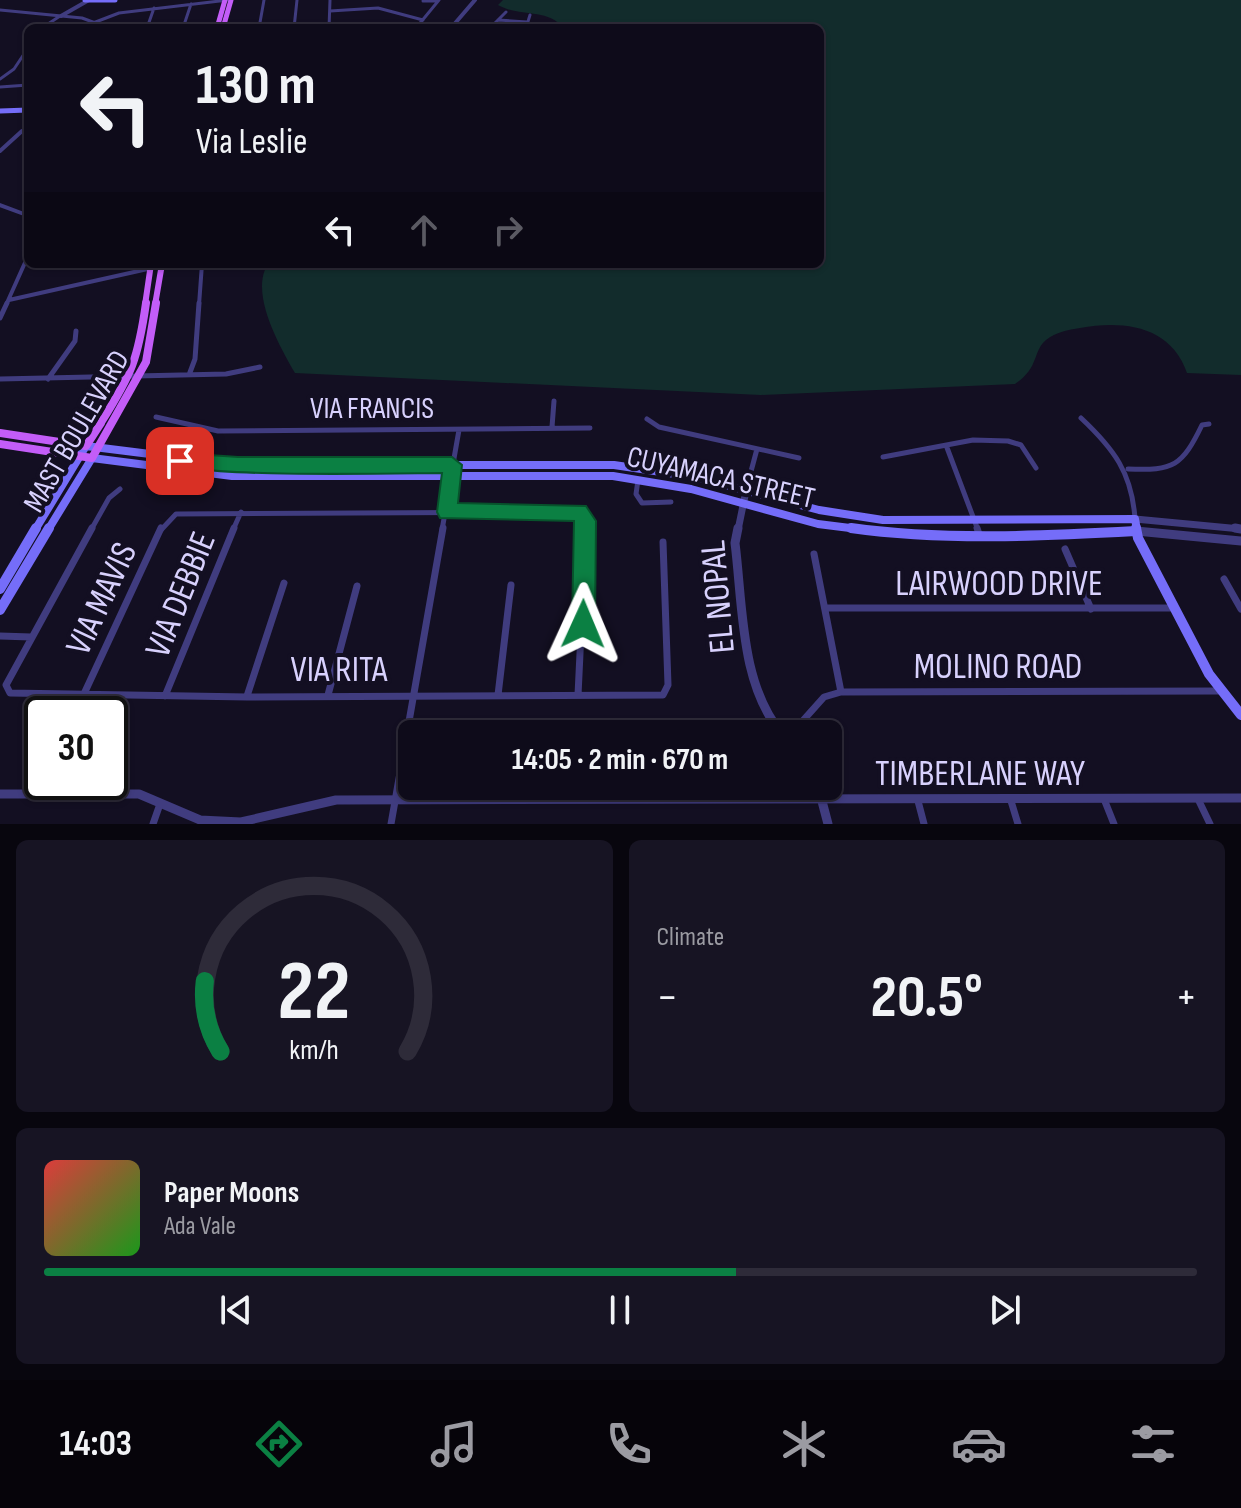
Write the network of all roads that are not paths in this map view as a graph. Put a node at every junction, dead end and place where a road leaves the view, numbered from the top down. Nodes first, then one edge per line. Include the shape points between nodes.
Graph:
1 (88, 0) edge
2 (115, 0) edge
3 (227, 0) edge
4 (264, 0) edge
5 (297, 0) edge
6 (330, 0) edge
7 (475, 0) edge
8 (423, 1) edge
9 (439, 1) edge
10 (191, 4) junction
11 (154, 8) junction
12 (0, 10) edge
13 (330, 11) junction
14 (506, 12) dead end
15 (530, 15) dead end
16 (61, 16) junction
17 (94, 20) junction
18 (423, 20) junction
19 (498, 20) junction
20 (527, 22) joint
21 (48, 24) edge
22 (87, 24) edge
23 (102, 24) edge
24 (148, 24) edge
25 (184, 24) edge
26 (218, 24) edge
27 (224, 24) edge
28 (260, 24) edge
29 (294, 24) edge
30 (329, 24) edge
31 (420, 24) edge
32 (454, 24) edge
33 (494, 24) edge
34 (24, 54) edge
35 (0, 79) edge
36 (24, 85) edge
37 (0, 87) edge
38 (24, 110) edge
39 (0, 111) edge
40 (24, 129) edge
41 (0, 151) edge
42 (0, 205) edge
43 (24, 214) dead end
44 (24, 261) edge
45 (142, 268) edge
46 (150, 268) edge
47 (162, 268) edge
48 (202, 268) edge
49 (9, 300) junction
50 (0, 318) edge
51 (76, 331) dead end
52 (260, 367) dead end
53 (189, 375) junction
54 (134, 378) junction
55 (0, 379) edge
56 (48, 379) junction
57 (554, 401) dead end
58 (156, 417) dead end
59 (1081, 418) dead end
60 (647, 419) dead end
61 (1209, 424) dead end
62 (552, 427) junction
63 (590, 428) dead end
64 (199, 429) junction
65 (459, 430) junction
66 (0, 433) edge
67 (0, 444) edge
68 (946, 445) junction
69 (86, 446) junction
70 (97, 448) junction
71 (757, 449) junction
72 (80, 457) junction
73 (883, 457) dead end
74 (92, 458) junction
75 (799, 458) dead end
76 (180, 461) junction
77 (452, 465) junction
78 (1036, 468) dead end
79 (1128, 469) junction
80 (173, 470) junction
81 (451, 476) junction
82 (638, 479) junction
83 (120, 489) dead end
84 (746, 491) junction
85 (671, 502) dead end
86 (743, 505) junction
87 (241, 512) junction
88 (447, 512) junction
89 (973, 520) junction
90 (1136, 525) junction
91 (1241, 529) edge
92 (979, 534) junction
93 (1241, 541) edge
94 (663, 542) dead end
95 (1065, 549) dead end
96 (814, 554) dead end
97 (1224, 579) dead end
98 (284, 583) dead end
99 (511, 585) dead end
100 (357, 586) dead end
101 (0, 589) edge
102 (825, 608) junction
103 (1173, 608) junction
104 (1091, 609) junction
105 (1241, 609) edge
106 (0, 610) edge
107 (0, 636) edge
108 (32, 637) junction
109 (1222, 691) junction
110 (841, 692) junction
111 (413, 694) junction
112 (328, 695) junction
113 (498, 695) junction
114 (578, 695) junction
115 (83, 696) joint
116 (128, 696) edge
117 (165, 696) junction
118 (247, 697) junction
119 (1241, 715) edge
120 (770, 720) edge
121 (803, 720) edge
122 (0, 794) edge
123 (1241, 798) edge
124 (842, 799) edge
125 (1104, 799) junction
126 (1198, 799) junction
127 (393, 800) junction
128 (398, 800) edge
129 (824, 800) edge
130 (918, 801) junction
131 (1011, 801) junction
132 (160, 803) junction
133 (241, 823) edge
134 (153, 824) edge
135 (391, 824) edge
136 (828, 824) edge
137 (924, 824) edge
138 (1018, 824) edge
139 (1114, 824) edge
140 (1210, 824) edge

1 - 2 main road
1 - 16 street
3 - 10 street
3 - 26 main road
3 - 27 main road
4 - 28 street
5 - 29 street
6 - 13 street
7 - 32 street
8 - 9 street
9 - 18 street
10 - 11 street
10 - 25 street
11 - 17 street
11 - 24 street
12 - 16 street
13 - 18 street via 378,8
13 - 30 street
14 - 19 street
15 - 20 street
16 - 17 street
16 - 21 street
17 - 22 street
17 - 23 street
18 - 31 street
19 - 20 street
19 - 33 street
34 - 35 street
36 - 37 street
38 - 39 main road
40 - 41 street
42 - 43 street
44 - 49 street
45 - 49 street
46 - 54 main road, MAST BOULEVARD
47 - 54 main road, MAST BOULEVARD via 151,345
48 - 53 street via 195,359
49 - 50 street
51 - 56 street via 75,341
52 - 53 street
53 - 54 street
54 - 56 street
54 - 69 main road, MAST BOULEVARD
54 - 70 main road, MAST BOULEVARD
55 - 56 street
57 - 62 street
58 - 64 street, VIA FRANCIS
59 - 79 street
60 - 71 street via 659,427
61 - 79 street via 1202,425 1178,467
62 - 63 street, VIA FRANCIS
62 - 65 street, VIA FRANCIS
64 - 65 street, VIA FRANCIS
64 - 76 street
65 - 77 street
66 - 69 main road, CUYAMACA STREET
67 - 72 main road, CUYAMACA STREET
68 - 73 street
68 - 78 street via 1014,442
68 - 89 street
69 - 70 main road, CUYAMACA STREET
69 - 72 main road, MAST BOULEVARD
70 - 74 main road, MAST BOULEVARD
70 - 76 main road, CUYAMACA STREET
71 - 75 street
71 - 84 street, EL NOPAL
72 - 74 main road, CUYAMACA STREET
72 - 101 main road, MAST BOULEVARD
74 - 80 main road, CUYAMACA STREET
74 - 106 main road, MAST BOULEVARD
76 - 77 main road, CUYAMACA STREET
76 - 80 street
77 - 81 street
77 - 84 main road, CUYAMACA STREET via 614,465
79 - 90 street
80 - 81 main road, CUYAMACA STREET via 232,476
81 - 82 main road, CUYAMACA STREET
81 - 88 street
82 - 85 street via 636,494 642,503
82 - 86 main road, CUYAMACA STREET
83 - 108 street via 109,498
84 - 86 street, EL NOPAL
84 - 89 main road, CUYAMACA STREET via 883,520
86 - 92 main road, CUYAMACA STREET via 818,524 885,533
86 - 120 street, EL NOPAL via 735,543 750,667
87 - 88 street
87 - 115 street, VIA MAVIS via 179,513 164,523
87 - 117 street, VIA DEBBIE
88 - 111 street
88 - 114 street via 579,512 586,521
89 - 90 main road, CUYAMACA STREET
89 - 92 street
90 - 91 street, CUYAMACA STREET
90 - 92 main road, CUYAMACA STREET via 1047,536
90 - 93 street, CUYAMACA STREET
90 - 103 main road
94 - 114 street, VIA RITA via 666,692
95 - 104 street
96 - 102 street
97 - 105 street
98 - 118 street
99 - 113 street
100 - 112 street
102 - 104 street, LAIRWOOD DRIVE
102 - 110 street
103 - 104 street, LAIRWOOD DRIVE
103 - 109 main road
107 - 108 street
108 - 115 street, VIA RITA via 7,690
109 - 110 street, MOLINO ROAD
109 - 119 main road
110 - 121 street via 824,697
111 - 112 street, VIA RITA
111 - 113 street, VIA RITA
111 - 127 street
112 - 118 street, VIA RITA
113 - 114 street, VIA RITA
116 - 117 street, VIA RITA
117 - 118 street, VIA RITA
122 - 132 street, TIMBERLANE WAY via 139,794
123 - 126 street, TIMBERLANE WAY
124 - 130 street, TIMBERLANE WAY
125 - 126 street, TIMBERLANE WAY
125 - 131 street, TIMBERLANE WAY
125 - 139 street
126 - 140 street
127 - 128 street, TIMBERLANE WAY
127 - 133 street, TIMBERLANE WAY via 336,800
127 - 135 street
129 - 136 street
130 - 131 street, TIMBERLANE WAY
130 - 137 street
131 - 138 street
132 - 133 street, TIMBERLANE WAY via 200,820
132 - 134 street

